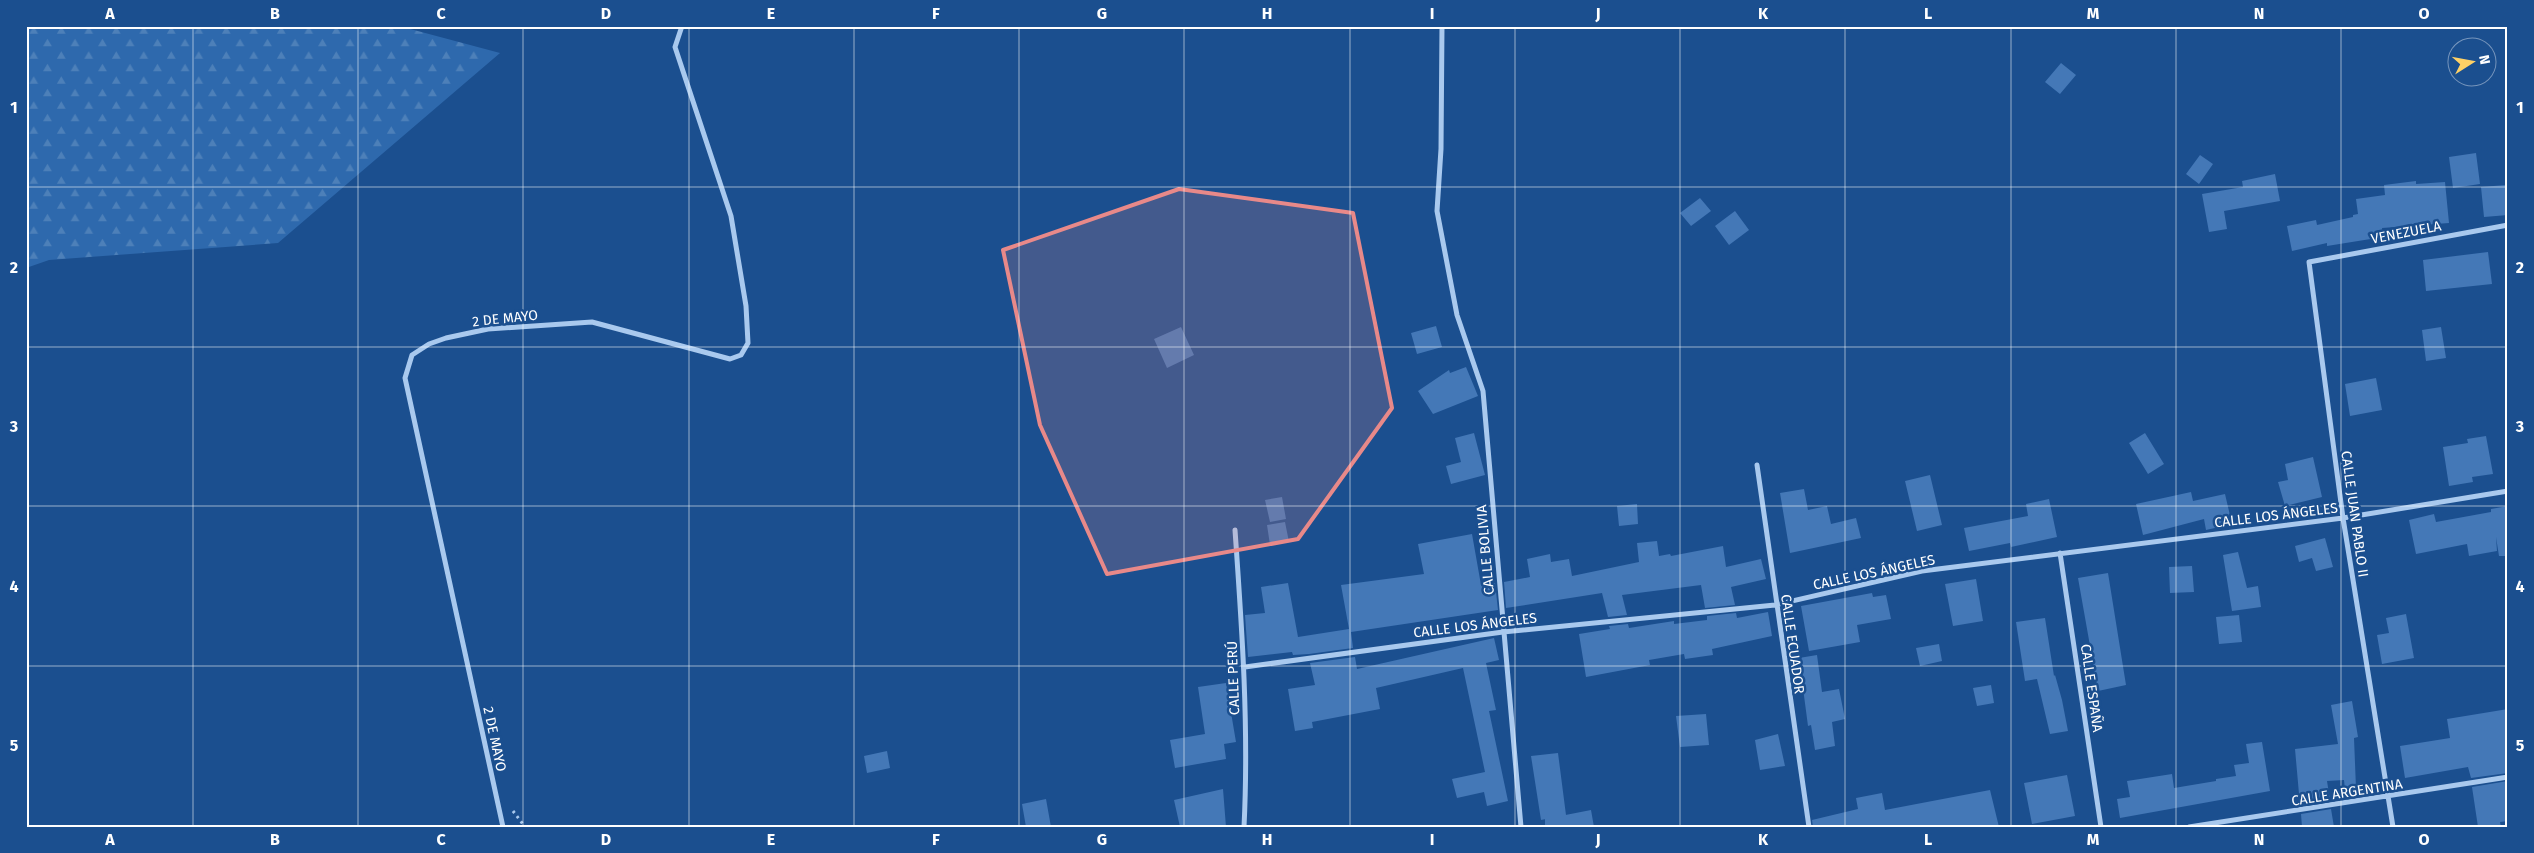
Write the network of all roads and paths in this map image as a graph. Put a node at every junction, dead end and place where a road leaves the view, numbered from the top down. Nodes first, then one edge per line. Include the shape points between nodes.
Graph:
1 (682, 26) edge
2 (1442, 26) edge
3 (2508, 225) edge
4 (2309, 262) joint
5 (1757, 465) dead end
6 (2508, 490) edge
7 (2343, 518) junction
8 (1235, 530) dead end
9 (2060, 553) junction
10 (1775, 605) junction
11 (1503, 632) junction
12 (1245, 667) junction
13 (2508, 777) edge
14 (2390, 797) junction
15 (503, 827) edge
16 (1244, 827) edge
17 (1521, 827) edge
18 (1809, 827) edge
19 (2101, 827) edge
20 (2189, 827) edge
21 (2393, 827) edge

1 - 15 street, 2 DE MAYO via 676,47 731,216 746,306 748,344 741,355 730,359 592,322 498,329 446,338 412,355 405,378
2 - 11 street, CALLE BOLIVIA via 1437,211 1458,315 1483,391
3 - 4 street, VENEZUELA
4 - 7 street, CALLE JUAN PABLO II
5 - 10 street, CALLE ECUADOR
6 - 7 street, CALLE LOS ÁNGELES
7 - 9 street, CALLE LOS ÁNGELES
7 - 14 street, CALLE JUAN PABLO II
8 - 12 street, CALLE PERÚ
9 - 10 street, CALLE LOS ÁNGELES via 1922,571
9 - 19 street, CALLE ESPAÑA
10 - 11 street, CALLE LOS ÁNGELES
10 - 18 street, CALLE ECUADOR
11 - 12 street, CALLE LOS ÁNGELES
11 - 17 street, CALLE BOLIVIA
12 - 16 street, CALLE PERÚ via 1247,776
13 - 14 street, CALLE ARGENTINA
14 - 20 street, CALLE ARGENTINA
14 - 21 street, CALLE JUAN PABLO II

